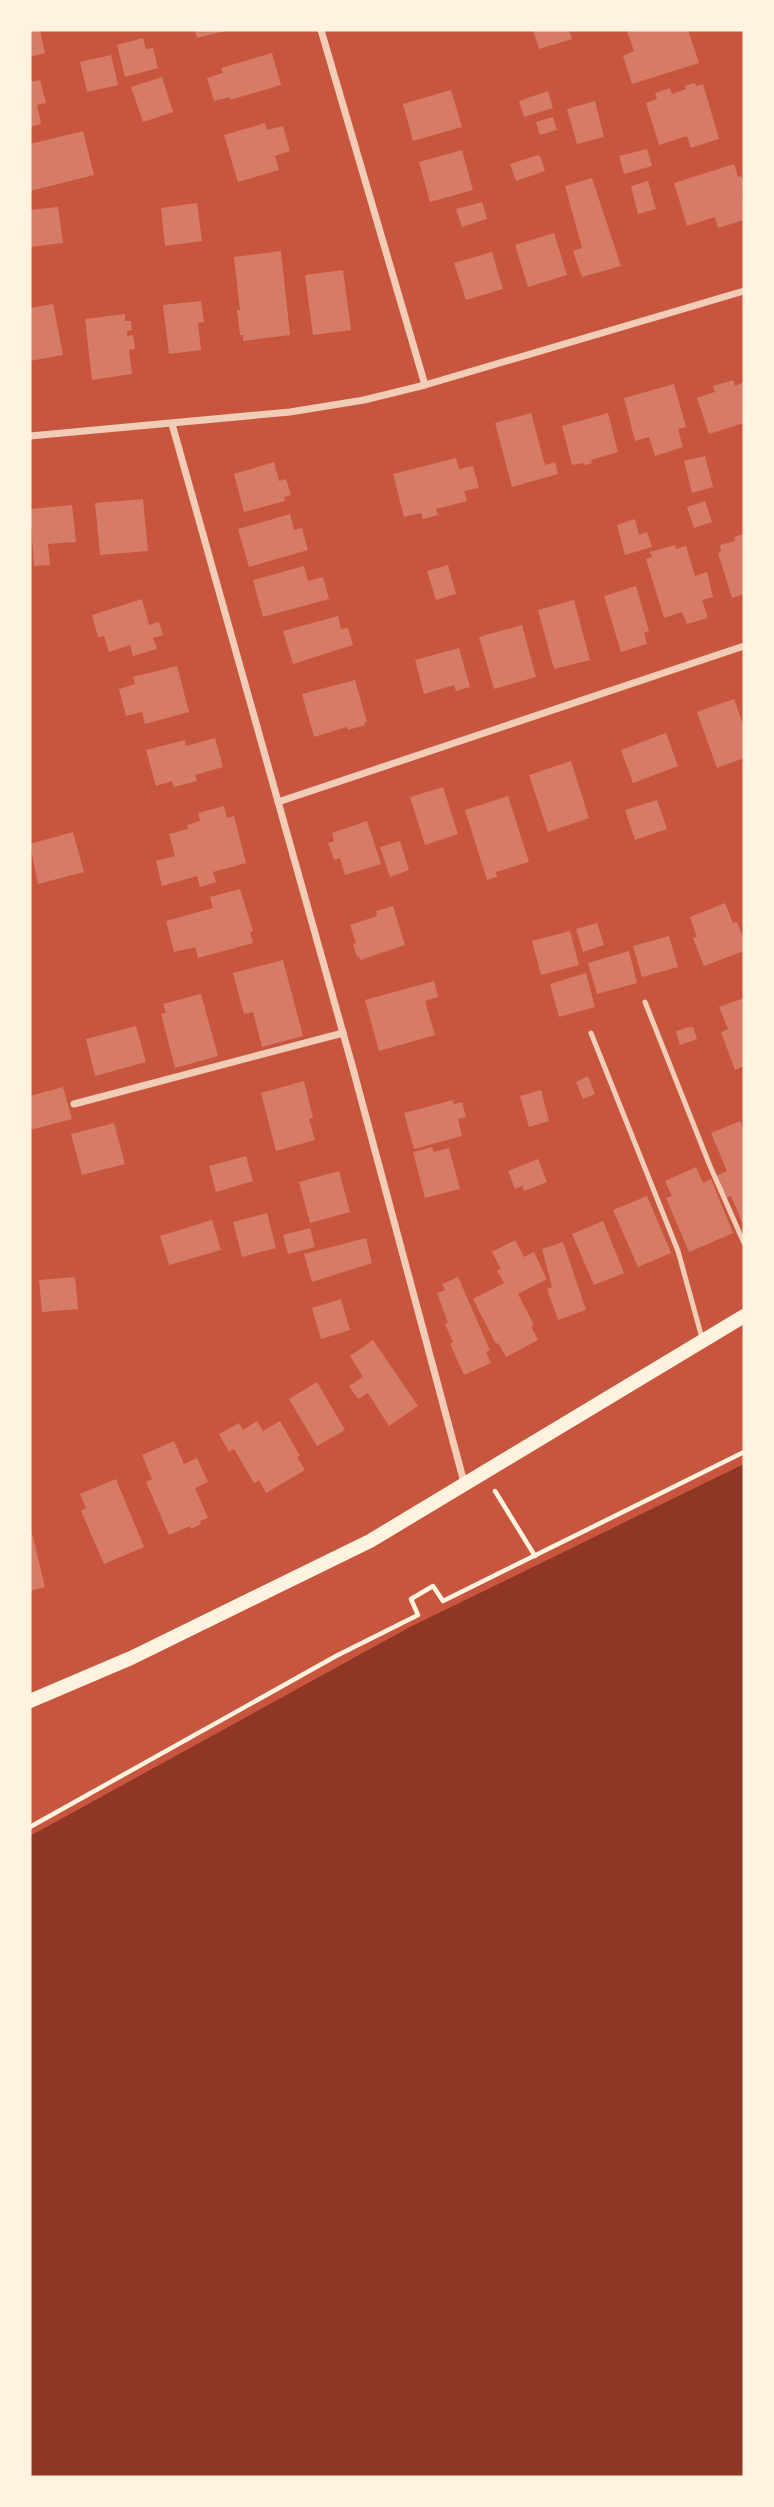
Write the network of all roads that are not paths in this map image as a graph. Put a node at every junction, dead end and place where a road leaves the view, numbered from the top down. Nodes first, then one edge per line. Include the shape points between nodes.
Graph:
1 (321, 30) edge
2 (744, 291) edge
3 (425, 385) junction
4 (172, 424) junction
5 (30, 436) edge
6 (744, 646) edge
7 (278, 802) junction
8 (645, 1002) dead end
9 (343, 1032) junction
10 (592, 1032) dead end
11 (74, 1104) dead end
12 (744, 1243) edge
13 (744, 1316) edge
14 (703, 1341) junction
15 (465, 1486) junction
16 (30, 1701) edge

1 - 3 street
2 - 3 street
3 - 4 street via 290,412
4 - 5 street
4 - 7 street
6 - 7 street
7 - 9 street
8 - 12 lane
9 - 11 street
9 - 15 street
10 - 14 lane via 678,1251
13 - 14 main road
14 - 15 main road
15 - 16 main road via 370,1541 131,1658

